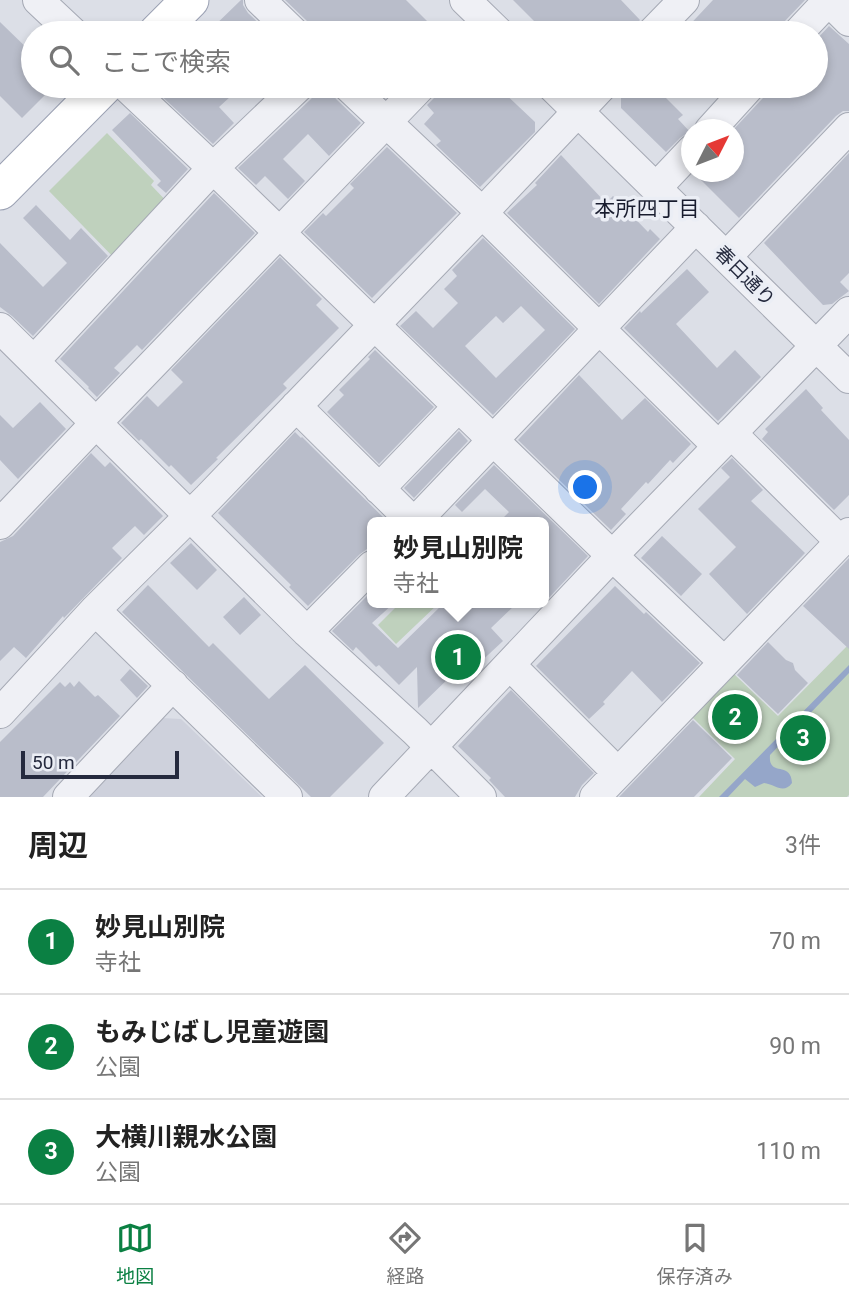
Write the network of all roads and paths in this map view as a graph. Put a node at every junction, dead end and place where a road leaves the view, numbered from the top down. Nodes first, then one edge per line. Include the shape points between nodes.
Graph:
1 (190, 0) edge
2 (260, 0) edge
3 (684, 0) edge
4 (828, 0) edge
5 (44, 2) edge
6 (62, 21) edge
7 (169, 21) edge
8 (282, 21) edge
9 (664, 21) edge
10 (809, 21) edge
11 (849, 21) edge
12 (92, 98) edge
13 (139, 98) edge
14 (286, 98) edge
15 (361, 98) edge
16 (409, 98) edge
17 (564, 98) edge
18 (590, 98) edge
19 (739, 98) edge
20 (578, 111) junction
21 (720, 119) edge
22 (386, 122) junction
23 (849, 128) edge
24 (681, 160) edge
25 (213, 168) junction
26 (656, 188) junction
27 (0, 191) edge
28 (482, 214) junction
29 (696, 227) junction
30 (279, 232) junction
31 (726, 257) junction
32 (849, 312) edge
33 (374, 325) junction
34 (0, 328) edge
35 (600, 329) junction
36 (816, 346) junction
37 (34, 361) junction
38 (849, 378) edge
39 (296, 406) junction
40 (458, 407) junction
41 (96, 423) junction
42 (494, 440) junction
43 (725, 440) junction
44 (379, 489) junction
45 (190, 516) junction
46 (409, 517) edge
47 (419, 517) edge
48 (0, 524) edge
49 (845, 537) edge
50 (612, 556) junction
51 (367, 571) edge
52 (95, 610) junction
53 (307, 632) junction
54 (724, 662) junction
55 (510, 665) junction
56 (173, 685) junction
57 (0, 713) edge
58 (432, 747) junction
59 (618, 773) junction
60 (68, 797) edge
61 (287, 797) edge
62 (384, 797) edge
63 (481, 797) edge
64 (595, 797) edge

1 - 7 main road
2 - 8 street
3 - 9 street
4 - 10 street
4 - 11 street
5 - 6 street
12 - 27 main road
13 - 25 street
14 - 25 street
15 - 22 street
16 - 22 street
17 - 20 street, 春日通り
18 - 20 street
19 - 21 street
20 - 26 street, 春日通り
20 - 28 street
22 - 28 street
22 - 30 street
23 - 31 street
24 - 26 street
25 - 30 street
25 - 37 street
26 - 29 street, 春日通り
28 - 33 street
28 - 35 street
29 - 31 street, 春日通り
29 - 35 street
30 - 33 street
30 - 41 street
31 - 36 street, 春日通り
32 - 36 street
33 - 39 street
33 - 40 street
34 - 37 street
35 - 42 street
35 - 43 street
36 - 38 street, 春日通り
36 - 43 street
37 - 41 street
39 - 44 street
39 - 45 street
40 - 42 street
40 - 44 street
41 - 45 street
41 - 48 street
42 - 47 street
42 - 50 street
43 - 49 street
43 - 50 street
44 - 46 street
45 - 52 street
45 - 53 street
49 - 54 street
50 - 54 street
50 - 55 street
51 - 53 street
52 - 56 street
52 - 57 street
53 - 58 street
54 - 59 street
55 - 58 street
55 - 59 street
56 - 60 street
56 - 61 street
58 - 62 street
58 - 63 street
59 - 64 street

